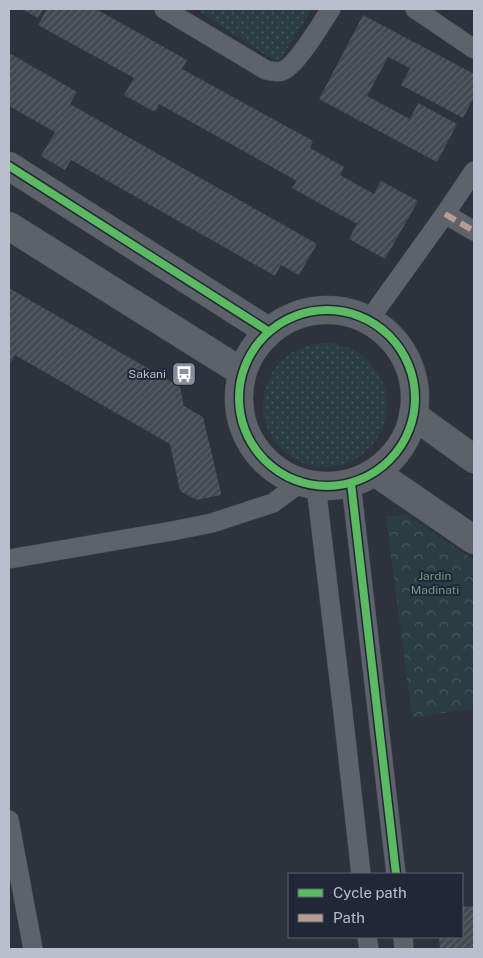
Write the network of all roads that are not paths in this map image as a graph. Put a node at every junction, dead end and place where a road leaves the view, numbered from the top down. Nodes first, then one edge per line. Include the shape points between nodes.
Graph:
1 (164, 9) edge
2 (331, 9) edge
3 (416, 9) edge
4 (474, 49) edge
5 (9, 166) edge
6 (474, 171) edge
7 (445, 214) junction
8 (9, 226) edge
9 (474, 232) edge
10 (369, 320) junction
11 (268, 331) junction
12 (242, 372) junction
13 (413, 415) junction
14 (474, 459) edge
15 (363, 478) junction
16 (308, 484) junction
17 (474, 540) edge
18 (9, 559) edge
19 (9, 820) edge
20 (361, 873) edge
21 (396, 873) edge
22 (33, 949) edge

1 - 2 street via 274,72 288,68
3 - 4 street
5 - 11 street
6 - 7 street
7 - 9 street
7 - 10 street
8 - 12 street
10 - 11 street via 334,309 299,313
10 - 13 street via 391,337 407,360 414,387
11 - 12 street via 252,350
12 - 16 street via 239,407 248,440 270,466
13 - 14 street
13 - 15 street via 400,447
15 - 16 street
15 - 17 street
15 - 21 street
16 - 18 street via 273,503 212,523
16 - 20 street via 342,704
19 - 22 street

